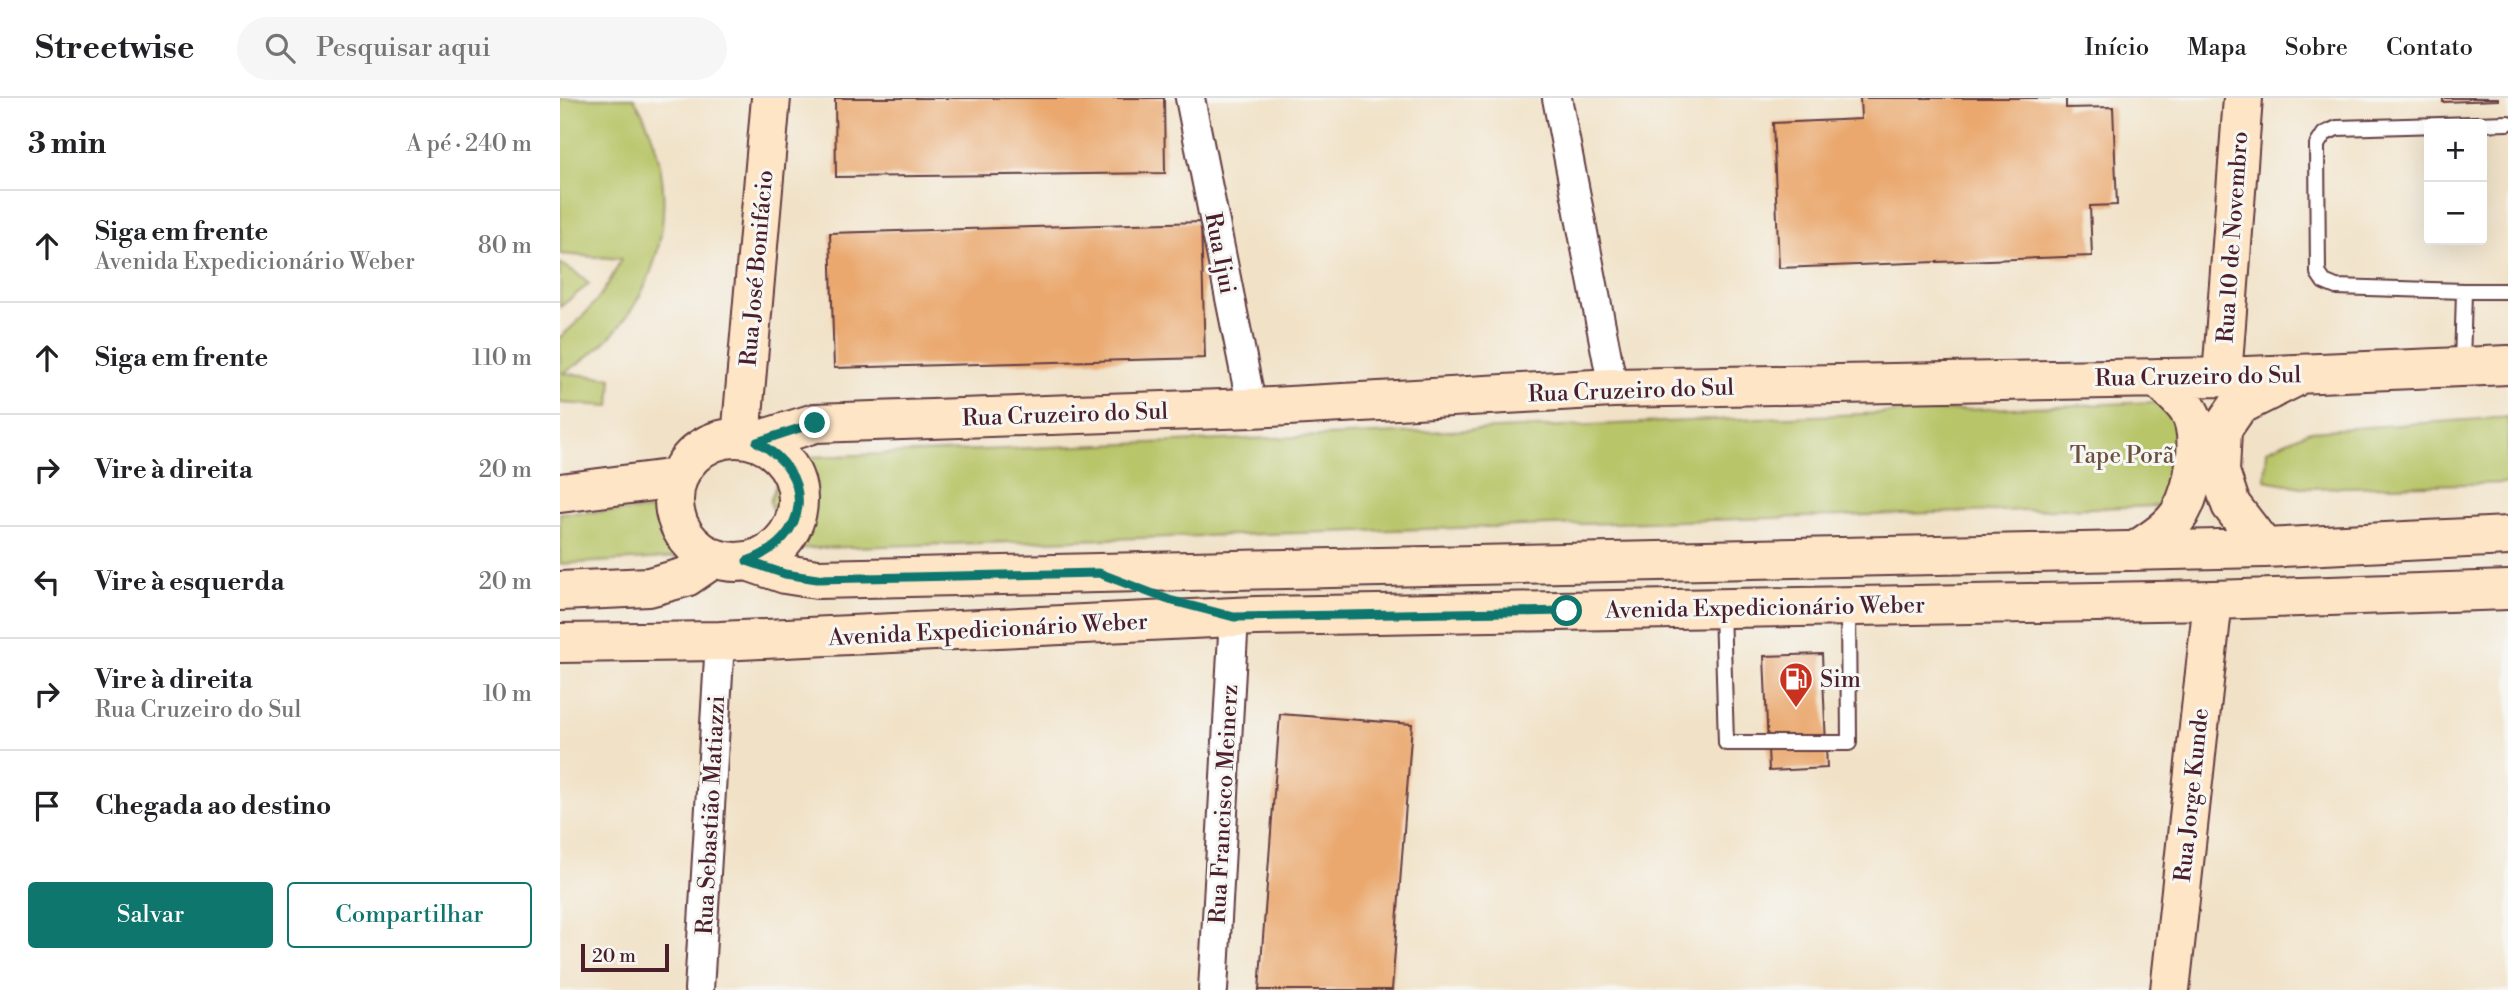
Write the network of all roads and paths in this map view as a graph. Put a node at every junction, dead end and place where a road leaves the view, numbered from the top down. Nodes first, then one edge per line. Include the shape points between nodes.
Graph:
1 (771, 98) edge
2 (1190, 98) edge
3 (1556, 98) edge
4 (2243, 98) edge
5 (2508, 123) edge
6 (2464, 291) junction
7 (2508, 291) edge
8 (2508, 365) edge
9 (2462, 367) junction
10 (2303, 373) junction
11 (2222, 377) junction
12 (2157, 378) junction
13 (1614, 388) junction
14 (1252, 408) junction
15 (749, 440) junction
16 (677, 478) junction
17 (560, 493) edge
18 (2508, 536) edge
19 (2264, 548) junction
20 (2134, 551) junction
21 (1980, 554) junction
22 (731, 559) junction
23 (1099, 573) junction
24 (2508, 590) edge
25 (560, 592) edge
26 (2213, 600) junction
27 (1848, 606) junction
28 (1722, 608) junction
29 (1234, 617) junction
30 (720, 641) junction
31 (560, 643) edge
32 (699, 990) edge
33 (1213, 990) edge
34 (2170, 990) edge

1 - 15 main road, Rua José Bonifácio
2 - 14 street, Rua Ijui
3 - 13 street
4 - 11 main road, Rua 10 de Novembro
5 - 6 lane via 2337,128 2324,134 2317,145 2318,273 2324,282 2336,287
6 - 7 lane
6 - 9 lane
8 - 9 main road, Rua Cruzeiro do Sul
9 - 10 main road, Rua Cruzeiro do Sul
10 - 11 main road, Rua Cruzeiro do Sul
10 - 19 main road via 2238,406 2222,429 2220,472 2227,494
11 - 12 main road, Rua Cruzeiro do Sul
12 - 13 main road, Rua Cruzeiro do Sul
12 - 20 main road via 2189,410 2197,441 2194,475 2179,513 2159,535
13 - 14 main road, Rua Cruzeiro do Sul
14 - 15 main road, Rua Cruzeiro do Sul via 815,423
15 - 16 main road via 710,443 696,452
15 - 22 main road via 772,449 784,460 793,474 798,506 776,548
16 - 17 main road
16 - 22 main road via 674,502 679,526 694,545
18 - 19 main road
19 - 20 main road
20 - 21 main road
21 - 23 main road
21 - 27 main road via 1907,576
22 - 23 main road via 817,579
22 - 25 main road via 657,585
23 - 29 main road via 1169,600
24 - 26 main road, Avenida Expedicionário Weber
26 - 27 main road, Avenida Expedicionário Weber
26 - 34 main road, Rua Jorge Kunde
27 - 28 main road, Avenida Expedicionário Weber
27 - 28 lane via 1849,743 1726,743
28 - 29 main road, Avenida Expedicionário Weber
29 - 30 main road, Avenida Expedicionário Weber
29 - 33 street, Rua Francisco Meinerz
30 - 31 main road, Avenida Expedicionário Weber
30 - 32 street, Rua Sebastião Matiazzi

